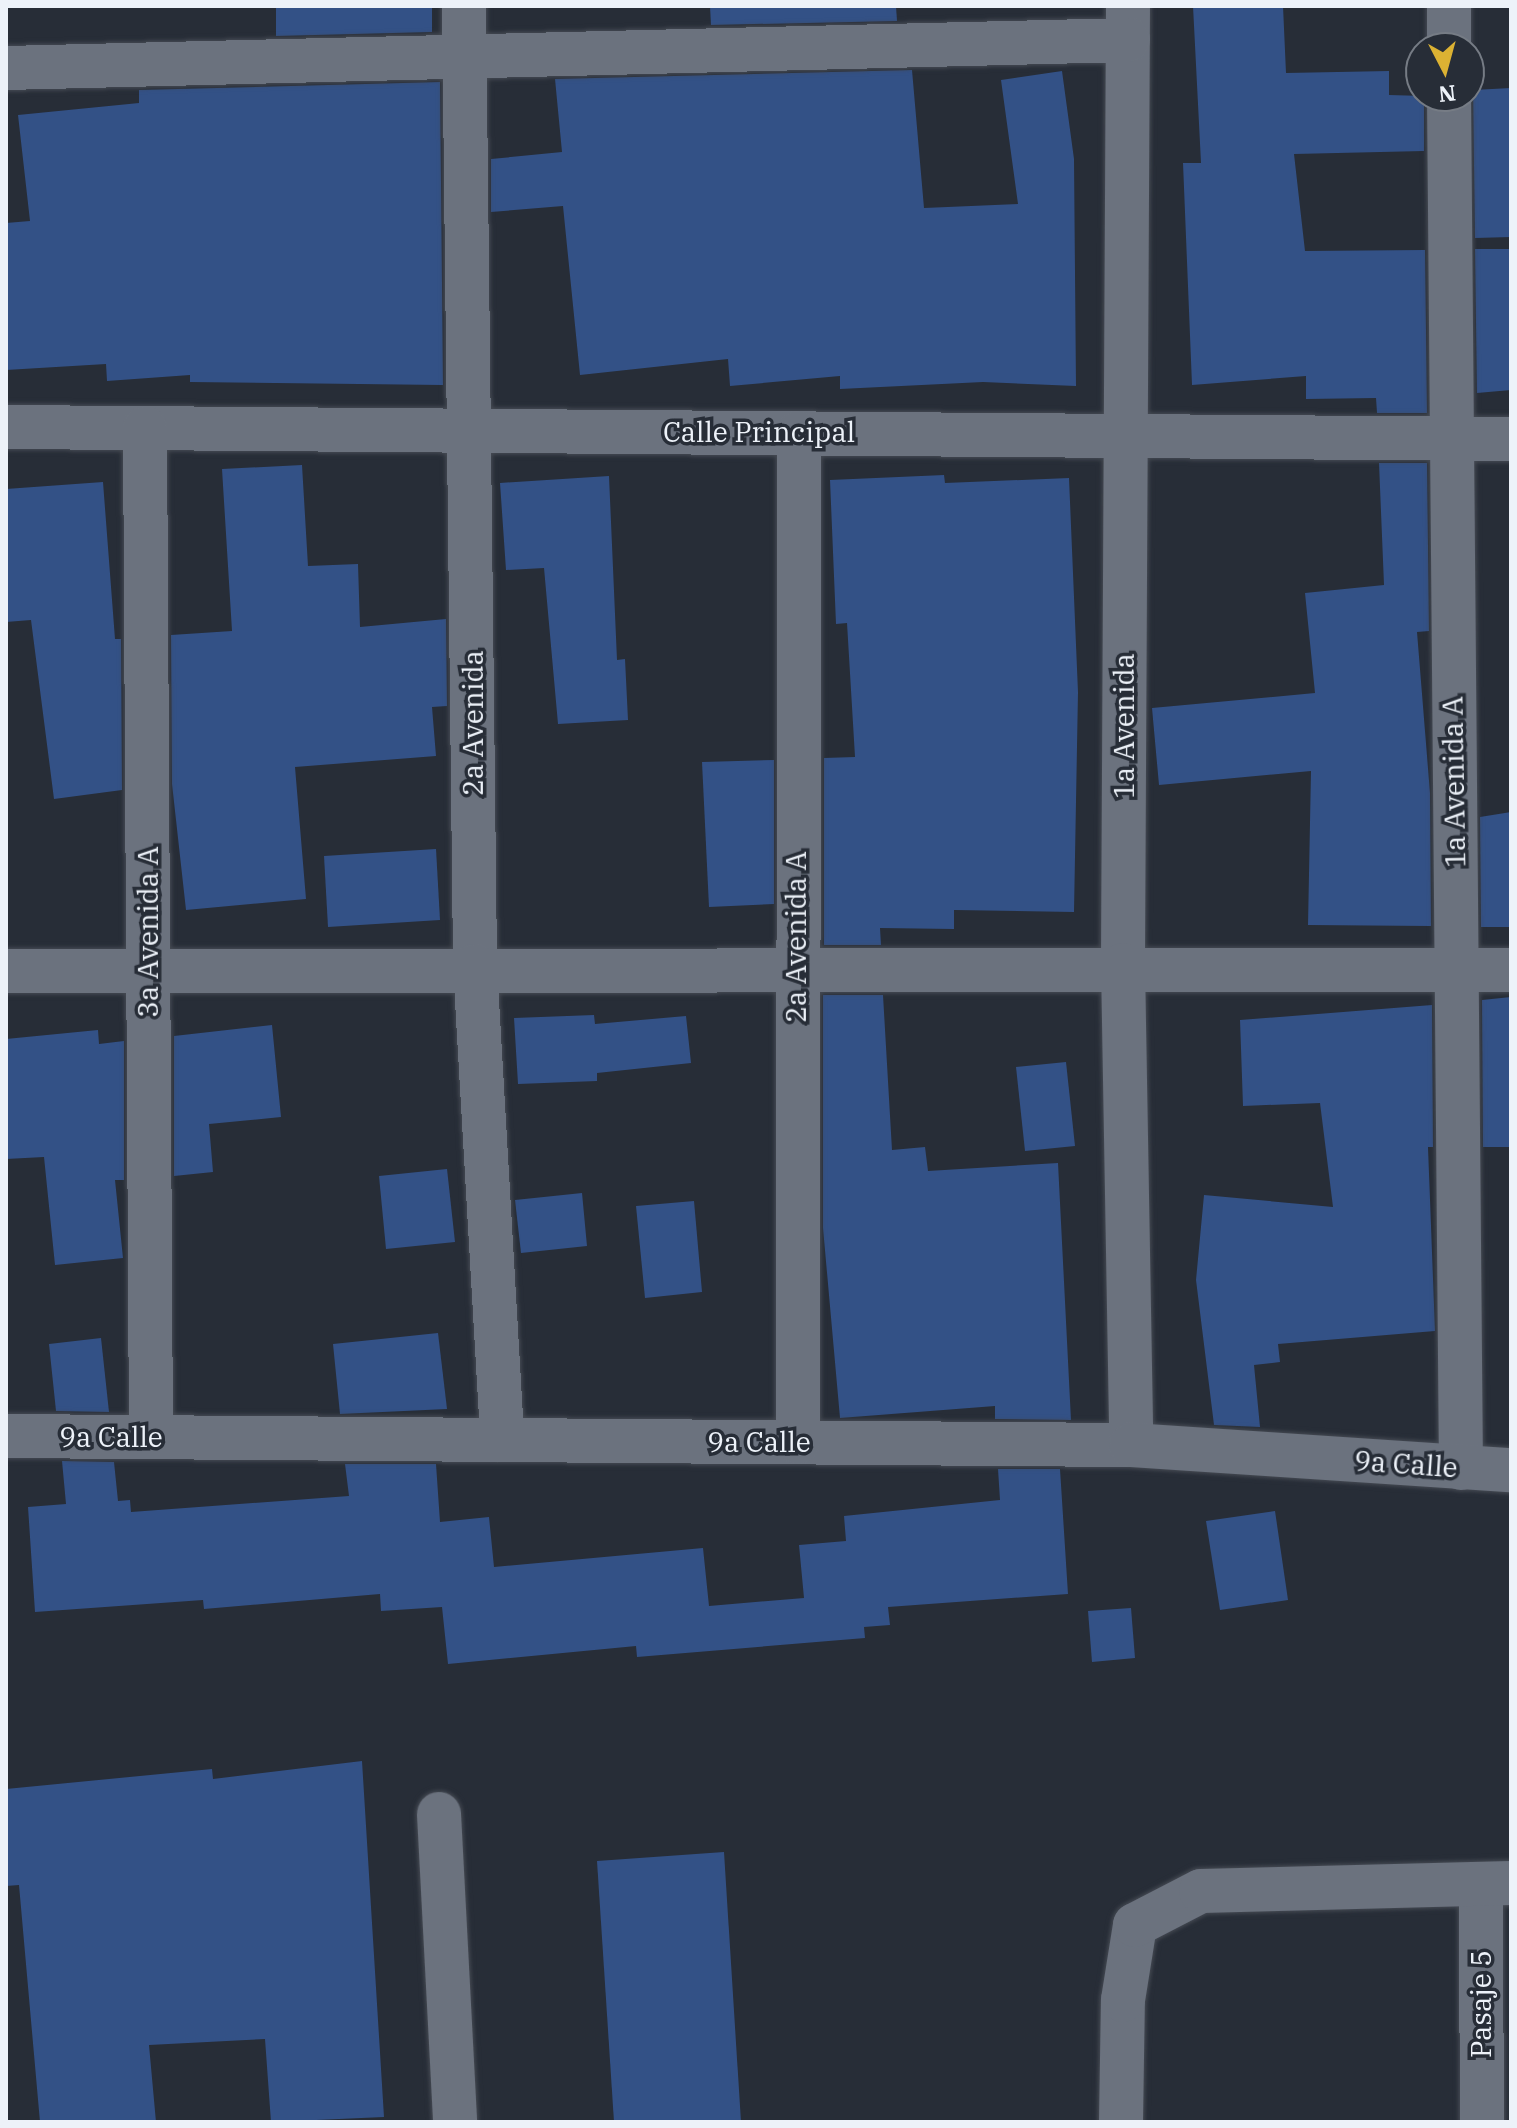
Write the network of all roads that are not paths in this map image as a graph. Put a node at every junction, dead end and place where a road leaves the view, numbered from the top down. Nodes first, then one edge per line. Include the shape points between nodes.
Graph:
1 (464, 6) edge
2 (1449, 6) edge
3 (1128, 23) edge
4 (1449, 32) edge
5 (464, 53) junction
6 (6, 68) edge
7 (1449, 112) edge
8 (6, 427) edge
9 (145, 428) junction
10 (470, 430) junction
11 (799, 433) junction
12 (1125, 435) junction
13 (1450, 438) junction
14 (1511, 439) edge
15 (1123, 965) junction
16 (475, 966) junction
17 (148, 969) junction
18 (795, 970) junction
19 (1456, 970) junction
20 (1511, 970) edge
21 (6, 971) edge
22 (6, 1436) edge
23 (151, 1437) junction
24 (502, 1440) junction
25 (798, 1442) junction
26 (1131, 1445) junction
27 (1461, 1468) junction
28 (1511, 1470) edge
29 (439, 1814) dead end
30 (1496, 1884) edge
31 (455, 2122) edge
32 (1121, 2122) edge
33 (1482, 2122) edge

1 - 5 street, 2a Avenida
2 - 4 street
3 - 5 street
3 - 12 street, 1a Avenida
5 - 6 street
5 - 10 street, 2a Avenida
7 - 13 street, 1a Avenida A
8 - 9 street, Calle Principal
9 - 10 street, Calle Principal
9 - 17 street, 3a Avenida A
10 - 11 street, Calle Principal
10 - 16 street, 2a Avenida
11 - 12 street, Calle Principal
11 - 18 street, 2a Avenida A
12 - 13 street, Calle Principal
12 - 15 street, 1a Avenida
13 - 14 street, Calle Principal
13 - 19 street, 1a Avenida A
15 - 18 street
15 - 19 street
15 - 26 street, 1a Avenida
16 - 17 street
16 - 18 street
16 - 24 street, 2a Avenida
17 - 21 street
17 - 23 street, 3a Avenida A
18 - 25 street, 2a Avenida A
19 - 20 street
19 - 27 street, 1a Avenida A
22 - 23 street, 9a Calle
23 - 24 street, 9a Calle
24 - 25 street, 9a Calle
25 - 26 street, 9a Calle
26 - 27 street, 9a Calle
27 - 28 street, 9a Calle
29 - 31 street
30 - 32 street via 1201,1891 1135,1925 1123,2000
30 - 33 street, Pasaje 5

